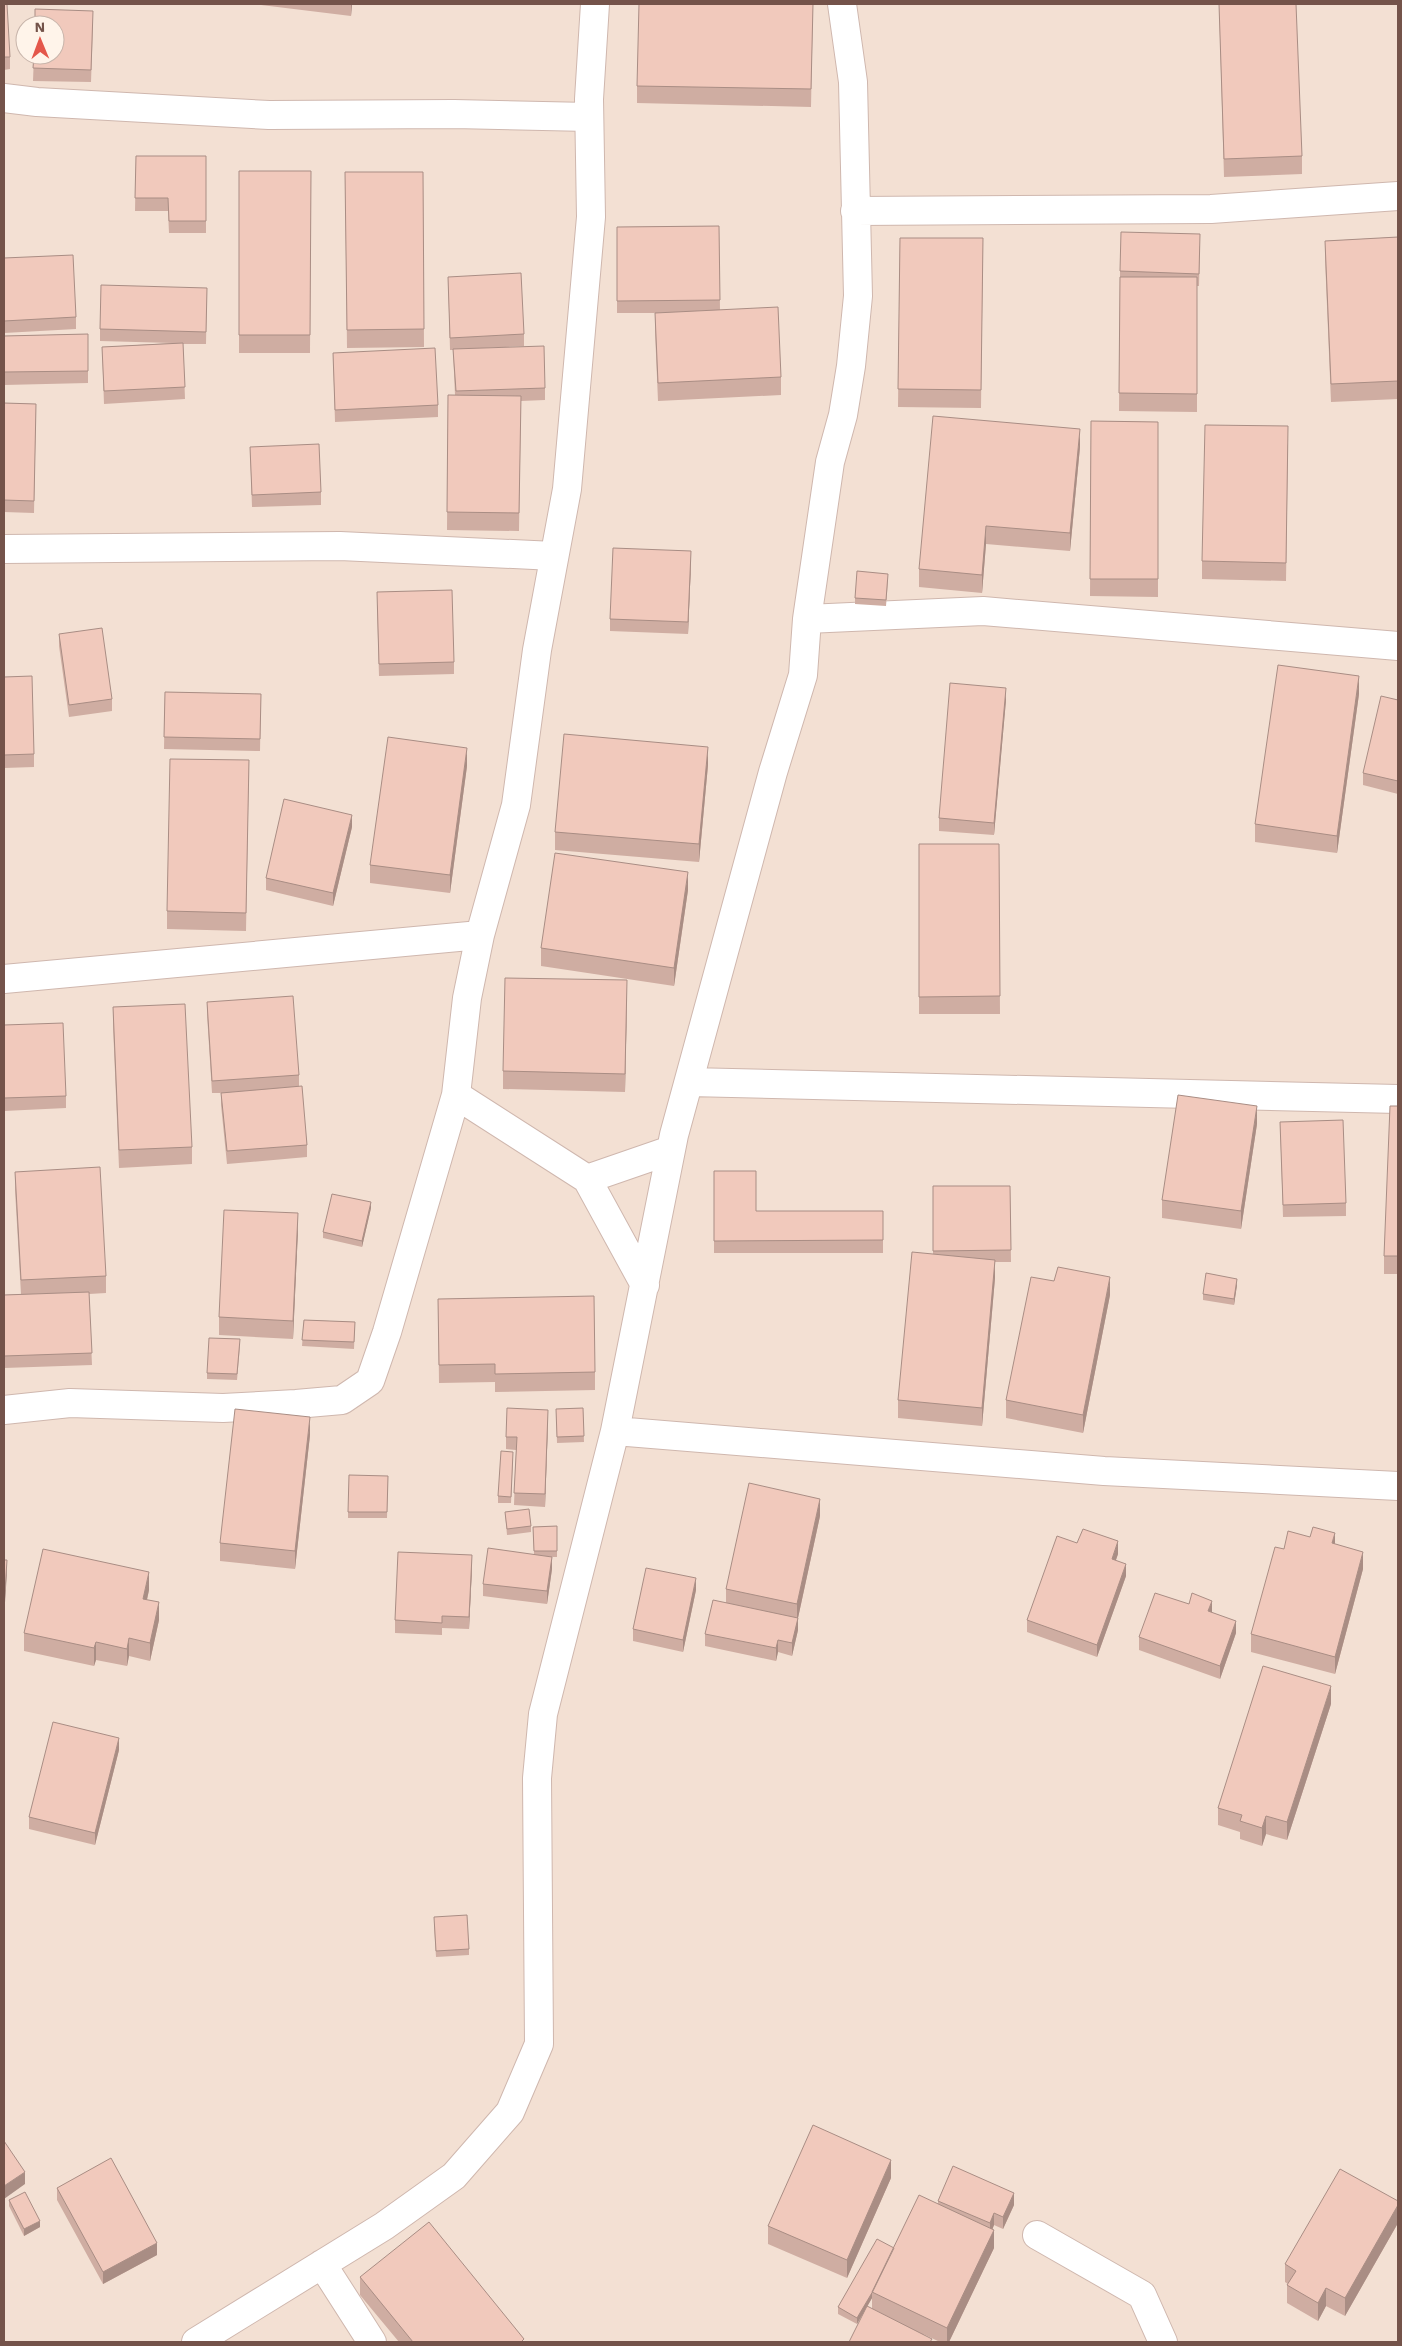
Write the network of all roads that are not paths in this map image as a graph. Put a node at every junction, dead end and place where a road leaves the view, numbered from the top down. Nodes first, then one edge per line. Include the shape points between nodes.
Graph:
1 (594, 4) edge
2 (842, 4) edge
3 (4, 98) edge
4 (589, 117) junction
5 (1398, 196) edge
6 (856, 211) junction
7 (4, 549) edge
8 (554, 556) junction
9 (807, 619) junction
10 (1398, 646) edge
11 (480, 935) junction
12 (4, 980) edge
13 (689, 1082) junction
14 (456, 1095) junction
15 (1398, 1099) edge
16 (671, 1150) junction
17 (587, 1179) junction
18 (644, 1285) junction
19 (4, 1410) edge
20 (614, 1431) junction
21 (1398, 1486) edge
22 (1038, 2235) dead end
23 (322, 2264) junction
24 (196, 2342) edge
25 (372, 2342) edge
26 (1163, 2342) edge

1 - 4 street
2 - 6 street via 852,82
3 - 4 street via 268,115
4 - 8 street via 591,217 567,489
5 - 6 street via 1211,209
6 - 9 street via 858,296 851,366 843,415 830,462
7 - 8 street via 340,546
8 - 11 street via 537,650 516,805
9 - 10 street via 983,611
9 - 13 street via 803,675 772,772
11 - 12 street
11 - 14 street via 467,998
13 - 15 street
13 - 16 street
14 - 17 street
14 - 19 street via 387,1332 370,1381 363,1386 342,1400 296,1404 223,1408 70,1403
16 - 17 street
16 - 18 street
17 - 18 street
18 - 20 street
20 - 21 street via 1104,1471
20 - 23 street via 543,1714 537,1778 540,2044 510,2112 454,2176 384,2226
22 - 26 street via 1142,2295
23 - 24 street
23 - 25 street

